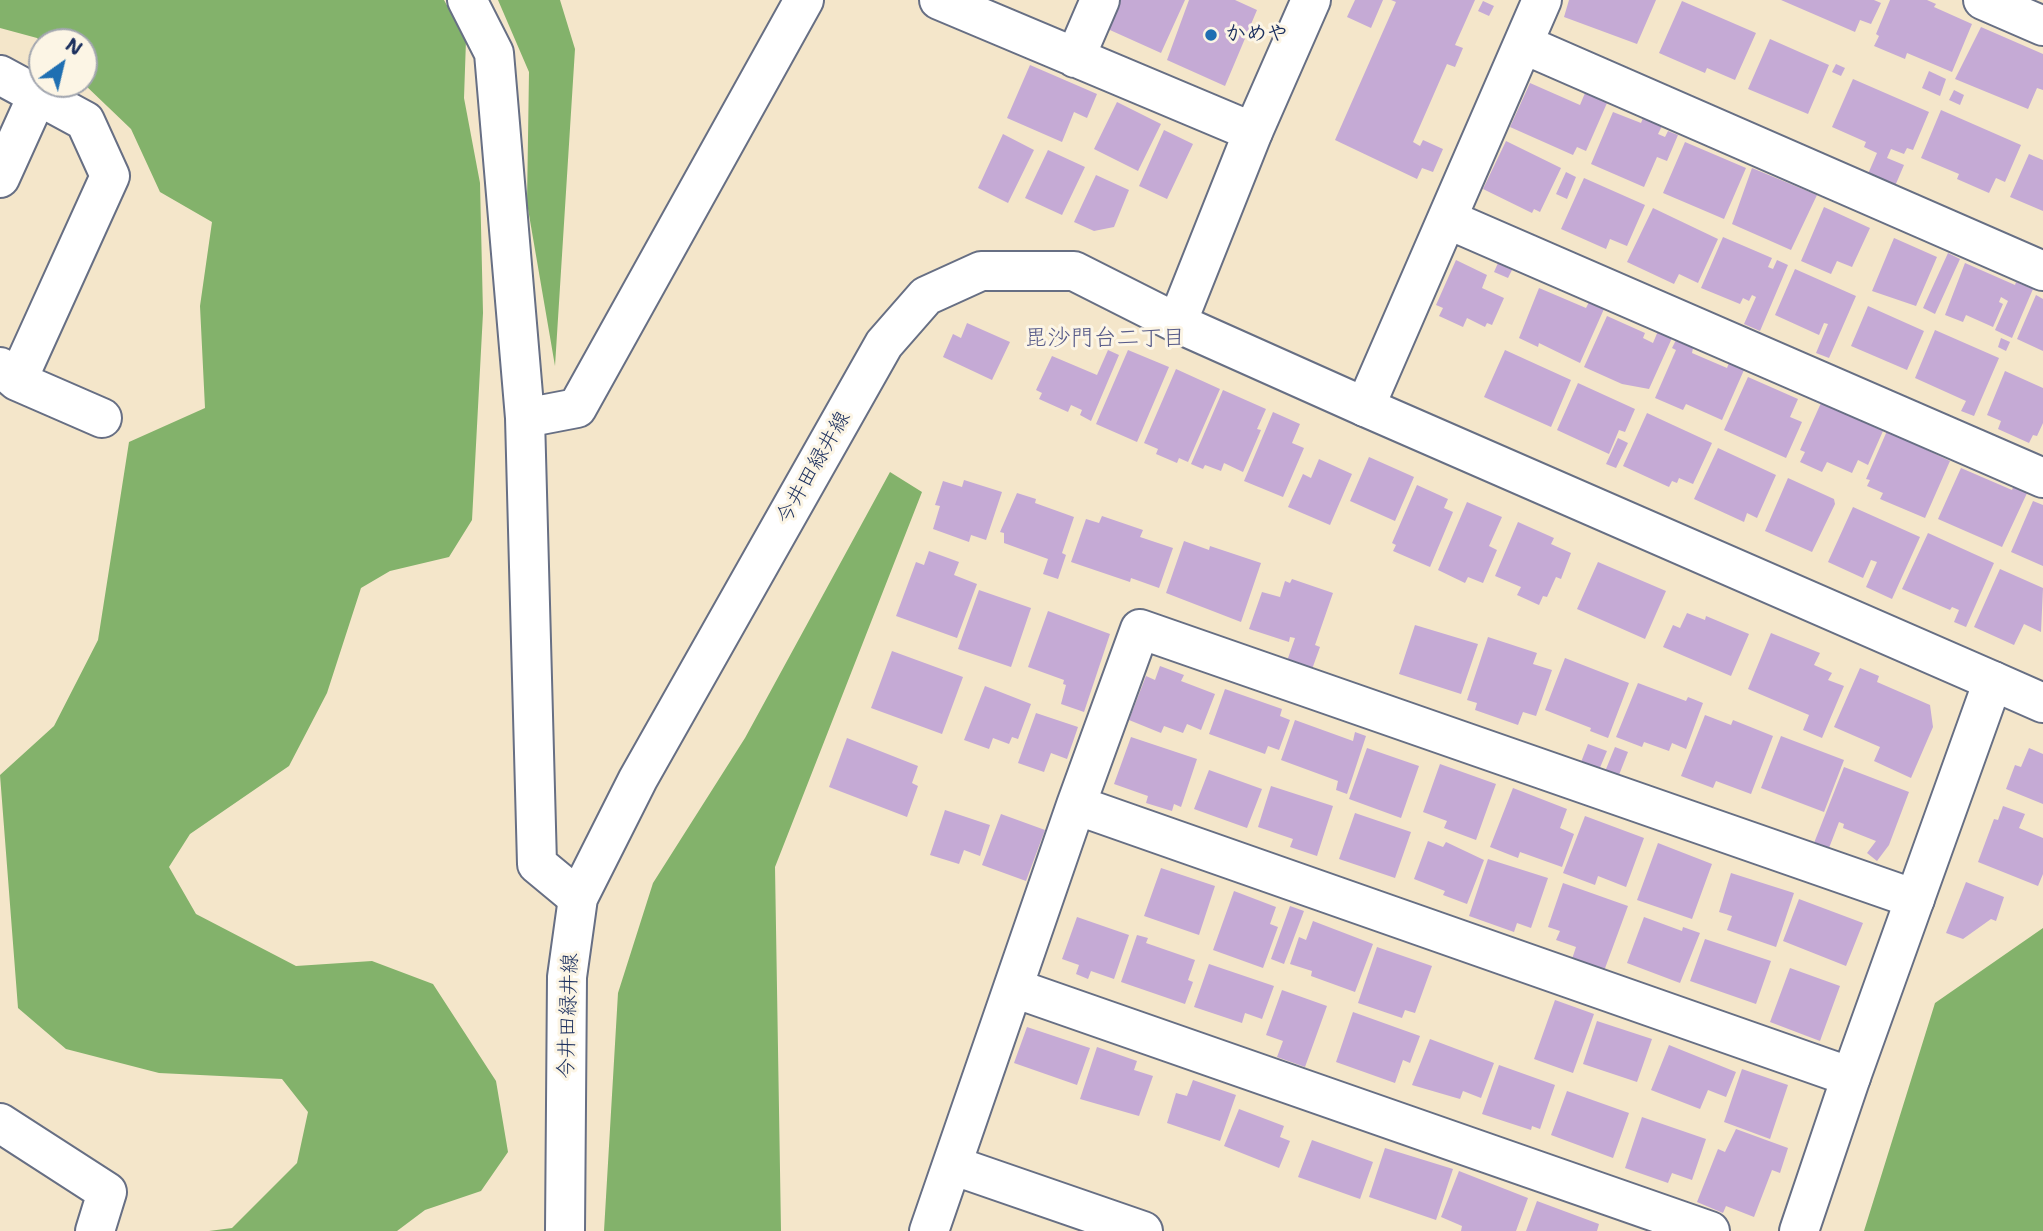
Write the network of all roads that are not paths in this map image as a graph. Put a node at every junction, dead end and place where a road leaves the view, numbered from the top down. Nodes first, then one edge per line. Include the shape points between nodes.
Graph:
1 (467, 0) edge
2 (804, 0) edge
3 (939, 0) edge
4 (1100, 0) edge
5 (1311, 0) edge
6 (1542, 0) edge
7 (1983, 0) edge
8 (2043, 26) edge
9 (1522, 44) junction
10 (1075, 58) junction
11 (0, 75) edge
12 (28, 89) edge
13 (36, 98) edge
14 (45, 98) edge
15 (1254, 132) junction
16 (0, 178) edge
17 (1447, 219) junction
18 (2043, 271) edge
19 (1177, 323) junction
20 (9, 374) edge
21 (1364, 407) junction
22 (102, 418) dead end
23 (525, 418) junction
24 (2043, 478) edge
25 (1993, 681) junction
26 (2043, 704) edge
27 (1076, 806) junction
28 (579, 898) junction
29 (1915, 899) junction
30 (1014, 988) junction
31 (1851, 1077) junction
32 (0, 1124) edge
33 (952, 1165) junction
34 (95, 1231) edge
35 (565, 1231) edge
36 (929, 1231) edge
37 (1143, 1231) edge
38 (1710, 1231) edge
39 (1799, 1231) edge

1 - 23 street via 494,53
2 - 23 street via 577,408
3 - 10 street
4 - 10 street
5 - 15 street
6 - 9 street
7 - 8 street
9 - 17 street
9 - 18 street
10 - 15 street
11 - 12 street
13 - 16 street
14 - 20 street via 85,121 110,176
15 - 19 street
17 - 21 street
17 - 24 street
19 - 21 street, 今井田緑井線
19 - 28 street, 今井田緑井線 via 1074,271 981,271 926,296 884,344 638,779
20 - 22 street
21 - 25 street, 今井田緑井線
23 - 28 street via 537,864
25 - 26 street, 今井田緑井線
25 - 29 street
27 - 29 street via 1140,629
27 - 30 street
27 - 31 street
28 - 35 street, 今井田緑井線 via 567,977
29 - 31 street
30 - 33 street
30 - 38 street
31 - 39 street
32 - 34 street via 107,1192
33 - 36 street
33 - 37 street

